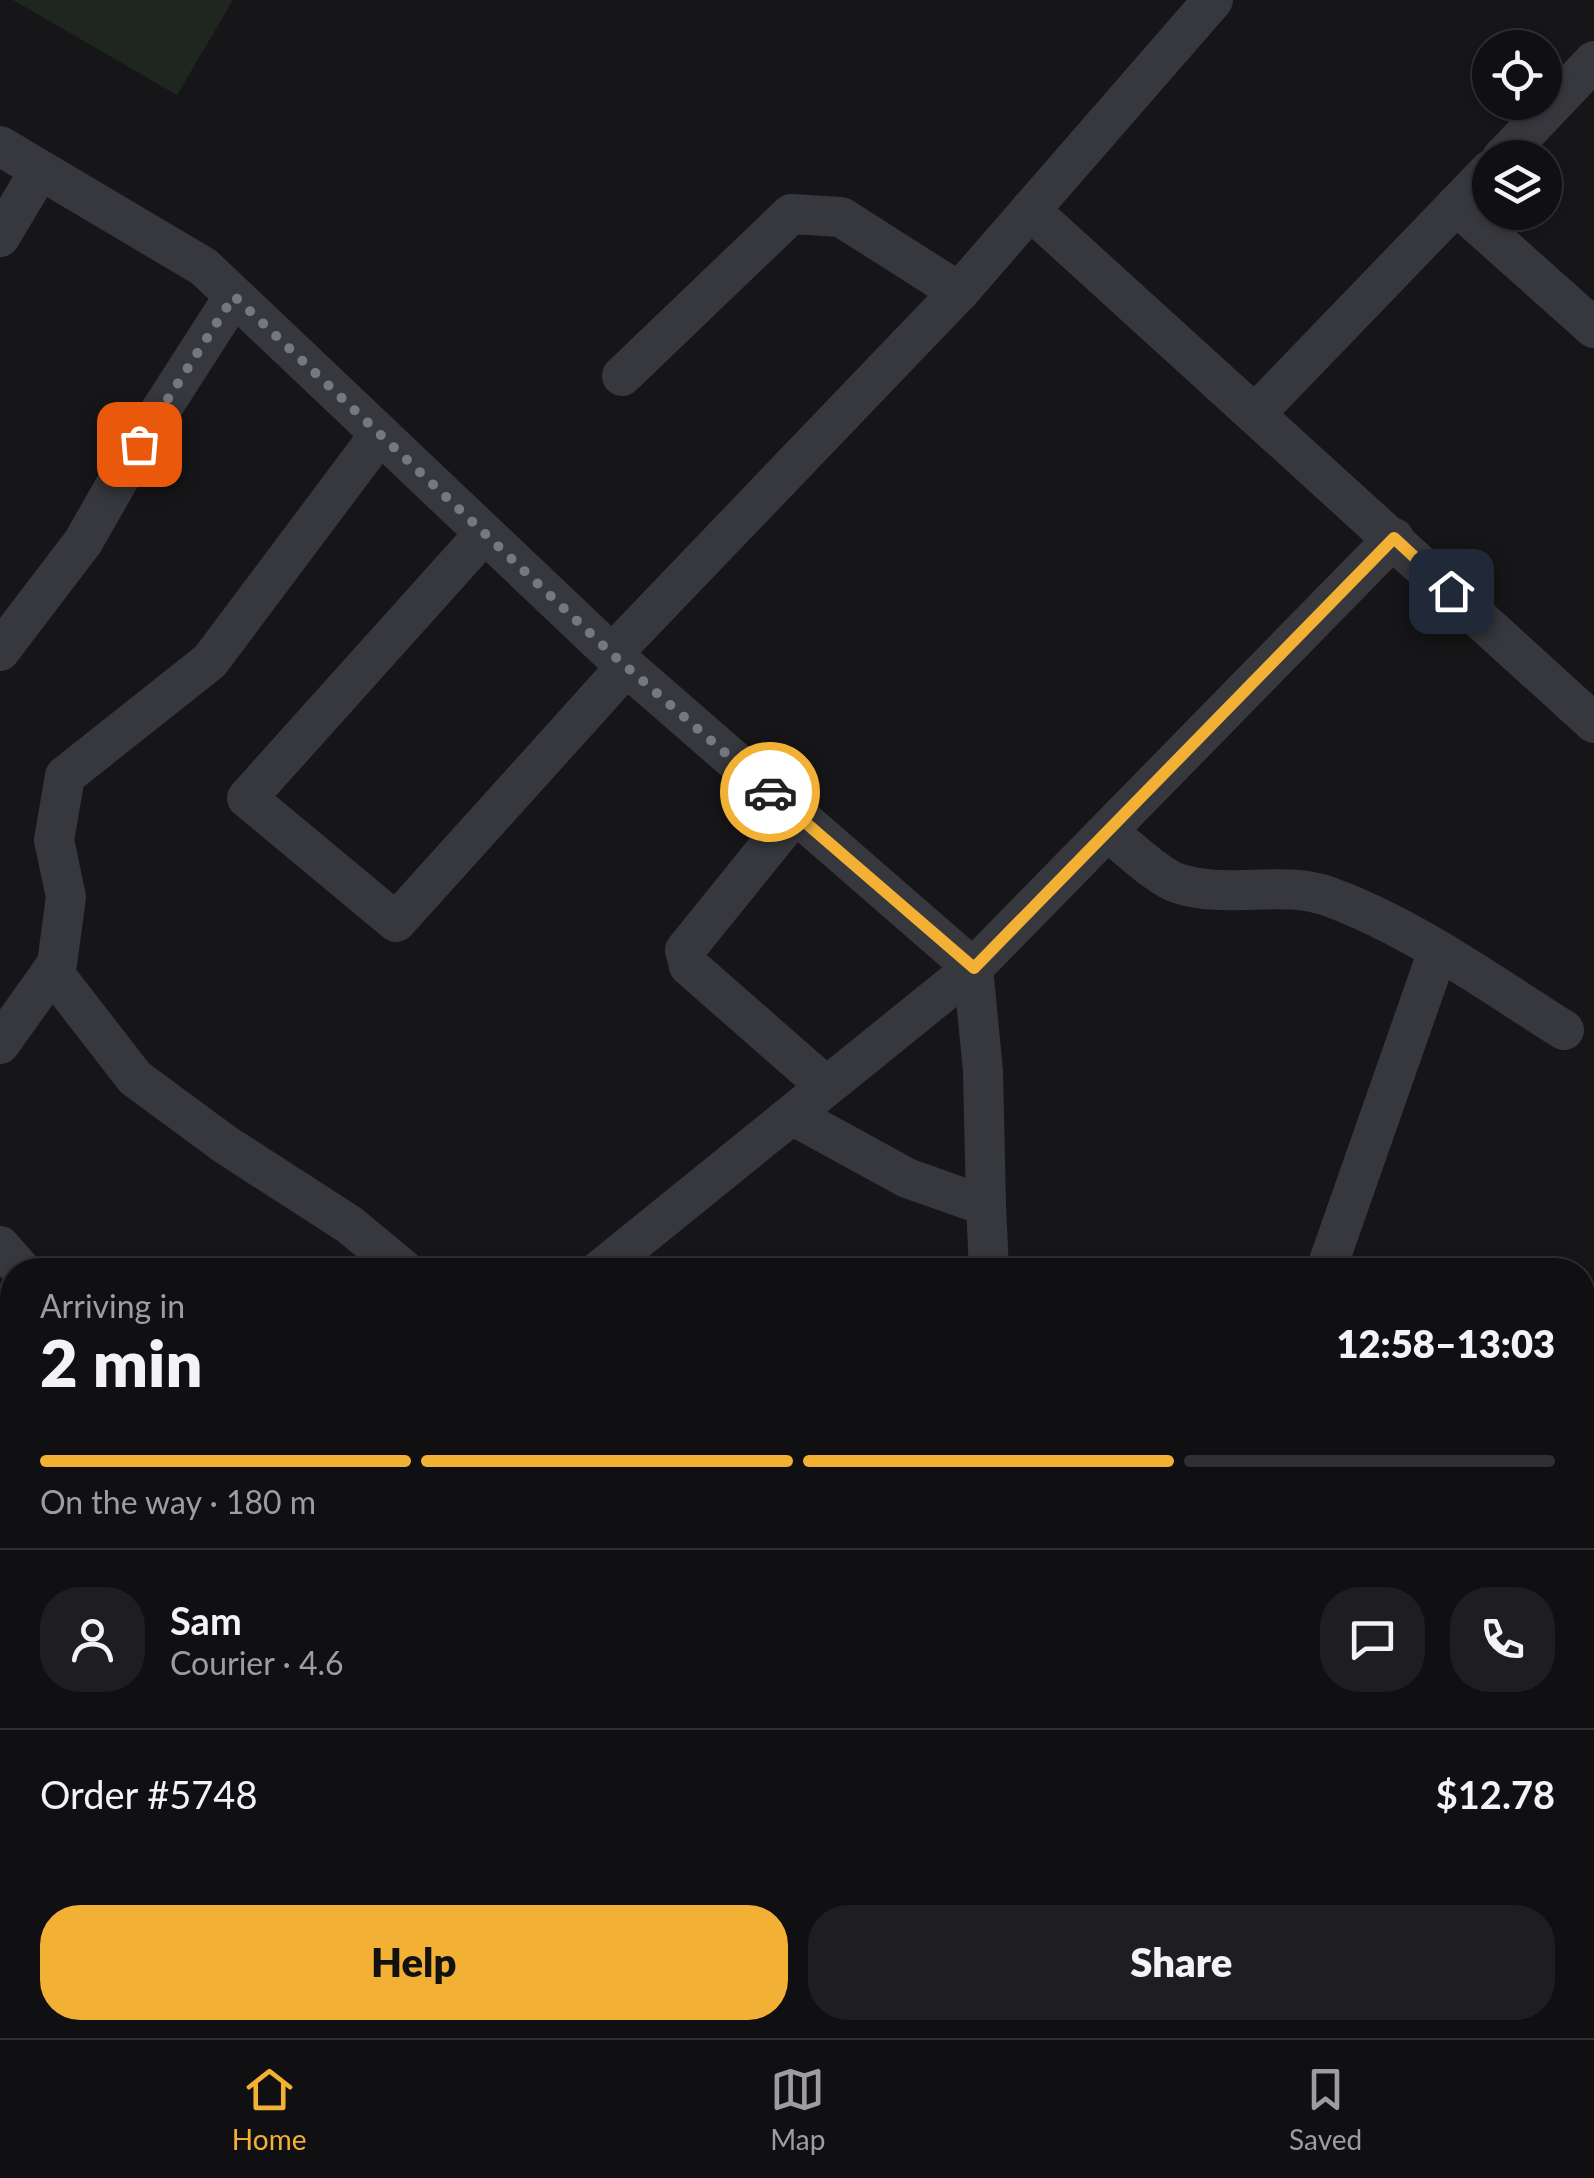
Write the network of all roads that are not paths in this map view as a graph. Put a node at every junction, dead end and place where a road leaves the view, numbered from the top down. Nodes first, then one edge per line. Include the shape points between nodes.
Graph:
1 (1213, 0) edge
2 (1594, 61) edge
3 (1519, 140) edge
4 (0, 146) edge
5 (40, 170) junction
6 (1472, 189) edge
7 (1456, 206) junction
8 (1030, 210) junction
9 (0, 238) edge
10 (959, 292) junction
11 (234, 296) junction
12 (1594, 328) edge
13 (622, 376) dead end
14 (1256, 414) junction
15 (380, 434) junction
16 (484, 534) junction
17 (1394, 538) junction
18 (0, 651) edge
19 (619, 661) junction
20 (1594, 723) edge
21 (795, 814) junction
22 (1110, 833) junction
23 (1438, 951) junction
24 (974, 968) junction
25 (52, 971) junction
26 (1564, 1030) dead end
27 (0, 1044) edge
28 (826, 1086) junction
29 (792, 1115) junction
30 (986, 1206) junction
31 (390, 1258) edge
32 (615, 1258) edge
33 (988, 1258) edge
34 (1330, 1258) edge

1 - 8 street
2 - 3 street
4 - 5 street
5 - 9 street
5 - 11 street via 204,266
6 - 7 street
7 - 12 street
7 - 14 street
8 - 10 street
8 - 14 street
10 - 13 street via 840,217 791,214
10 - 19 street
11 - 15 street
11 - 18 street via 82,542
14 - 17 street
15 - 16 street
15 - 25 street via 210,661 65,776 54,840 66,897
16 - 19 street
16 - 19 street via 247,798 396,922
17 - 20 street
17 - 22 street
19 - 21 street
21 - 24 street
21 - 28 street via 685,950 686,959
22 - 23 street via 1174,882 1219,892 1326,895
22 - 24 street
23 - 26 street
23 - 34 street
24 - 28 street
24 - 30 street
25 - 27 street
25 - 31 street via 135,1078
28 - 29 street
29 - 30 street via 907,1178
29 - 32 street
30 - 33 street

